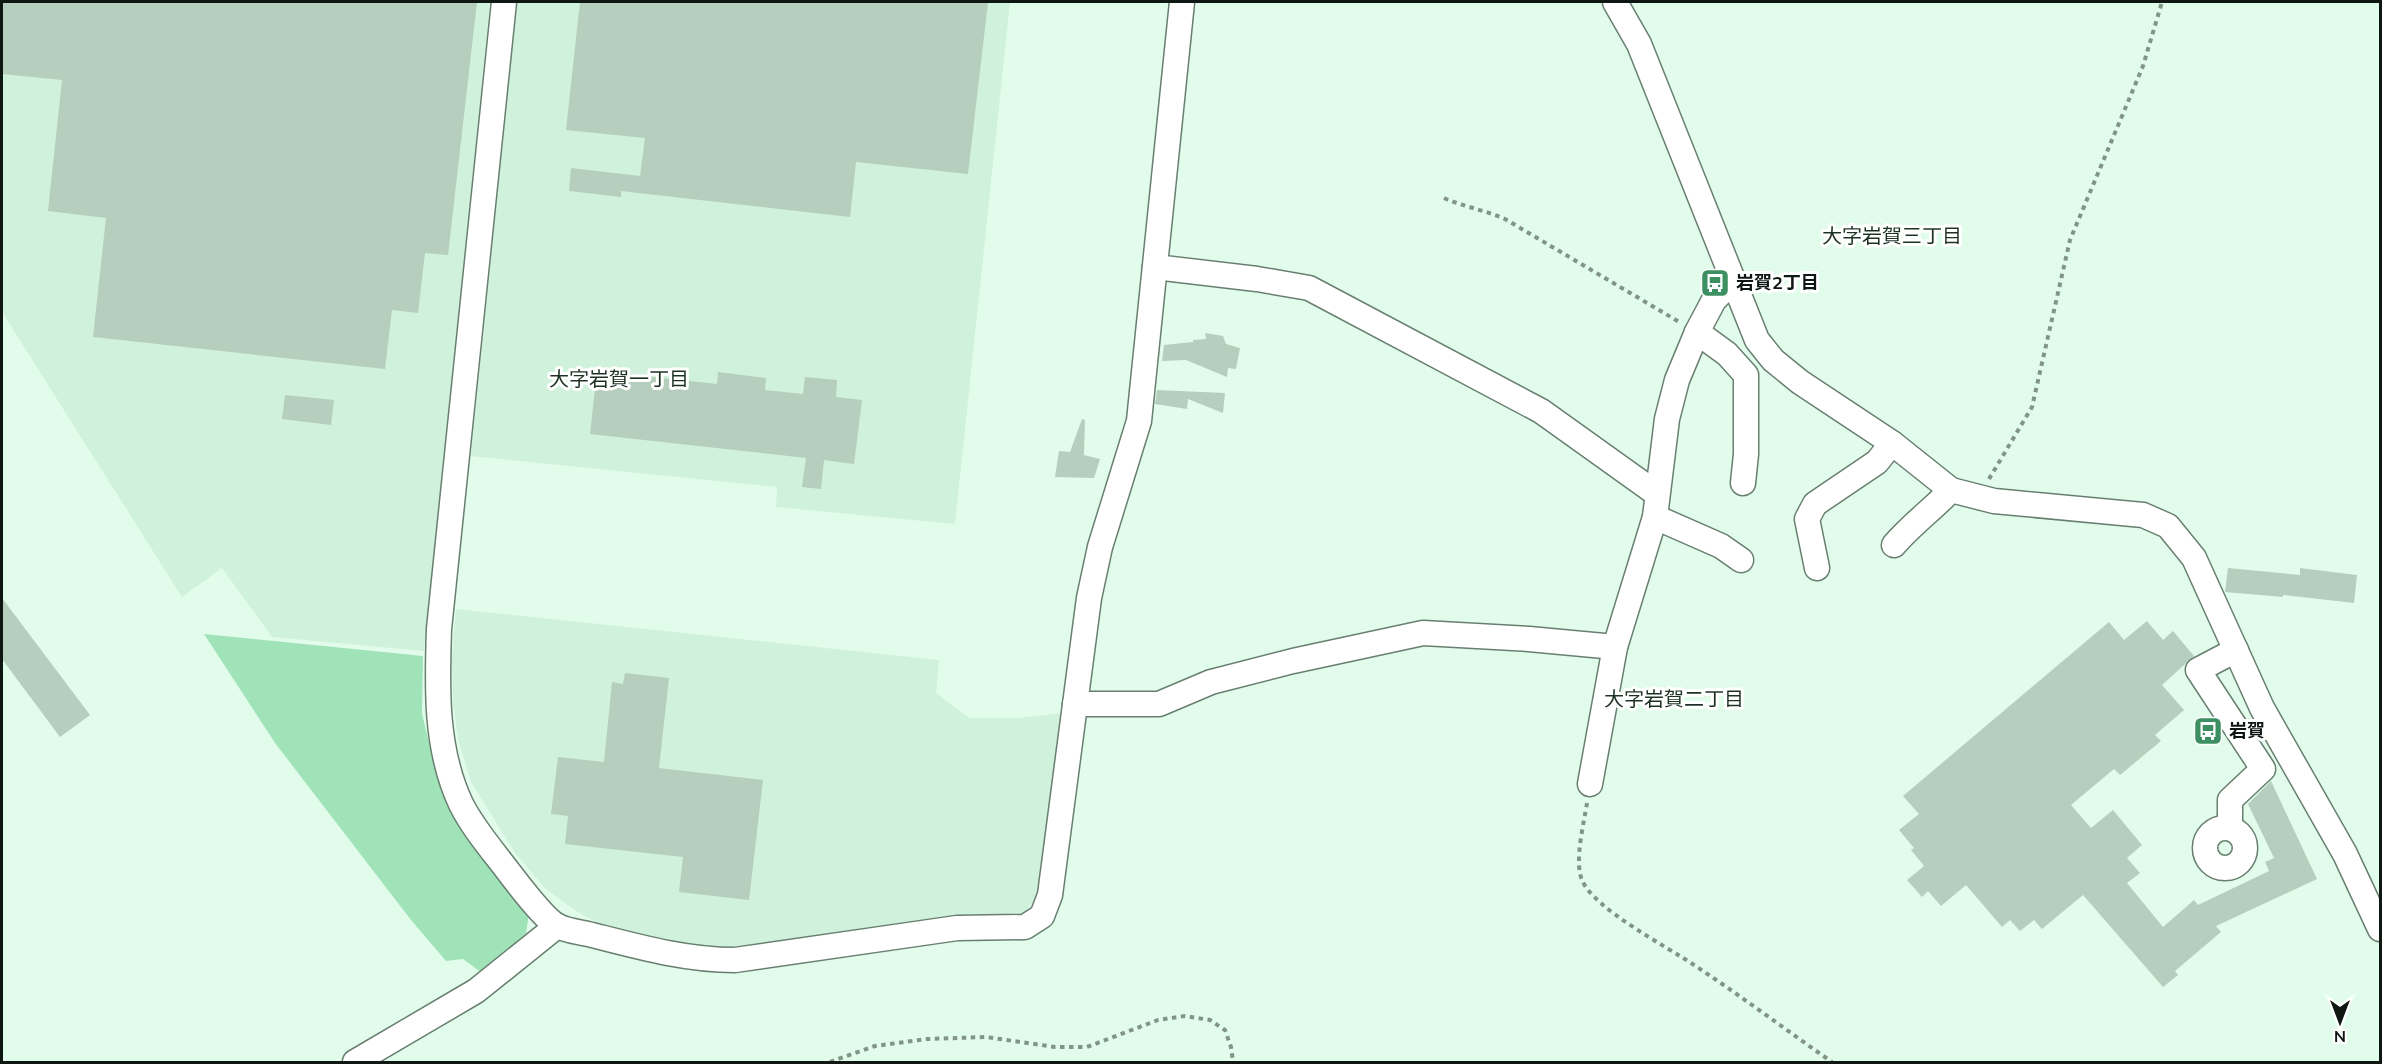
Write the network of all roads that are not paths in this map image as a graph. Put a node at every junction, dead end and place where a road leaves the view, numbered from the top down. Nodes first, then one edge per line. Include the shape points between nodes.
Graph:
1 (504, 2) edge
2 (1182, 2) edge
3 (1615, 2) edge
4 (1155, 267) junction
5 (1734, 281) junction
6 (1697, 332) junction
7 (1892, 443) junction
8 (1743, 483) dead end
9 (1951, 490) junction
10 (1656, 506) junction
11 (1893, 545) dead end
12 (1741, 560) dead end
13 (1817, 568) dead end
14 (1615, 647) junction
15 (2236, 650) junction
16 (1075, 704) junction
17 (1590, 784) road end
18 (2230, 828) dead end
19 (557, 926) junction
20 (2380, 929) edge
21 (355, 1062) edge

1 - 19 street via 439,629 437,692 440,729 461,803 519,886
2 - 4 street
3 - 5 street via 1639,44
4 - 10 street via 1309,288 1541,411
4 - 16 street via 1139,421 1100,547
5 - 6 street via 1714,300
5 - 7 street via 1756,340 1773,360
6 - 8 street via 1727,354 1746,375
6 - 10 street via 1677,380 1667,419
7 - 9 street
7 - 13 street via 1877,462 1815,504 1807,519
9 - 11 street
9 - 15 street via 1978,498 2143,515 2168,526 2194,558
10 - 12 street
10 - 14 street
14 - 16 street via 1423,633 1211,682 1159,704
14 - 17 street
15 - 18 street via 2198,670 2263,770 2230,800
15 - 20 street via 2262,708 2345,854
16 - 19 street via 1050,895 1042,916 1025,927 957,928 735,960 706,960
19 - 21 street via 476,992

